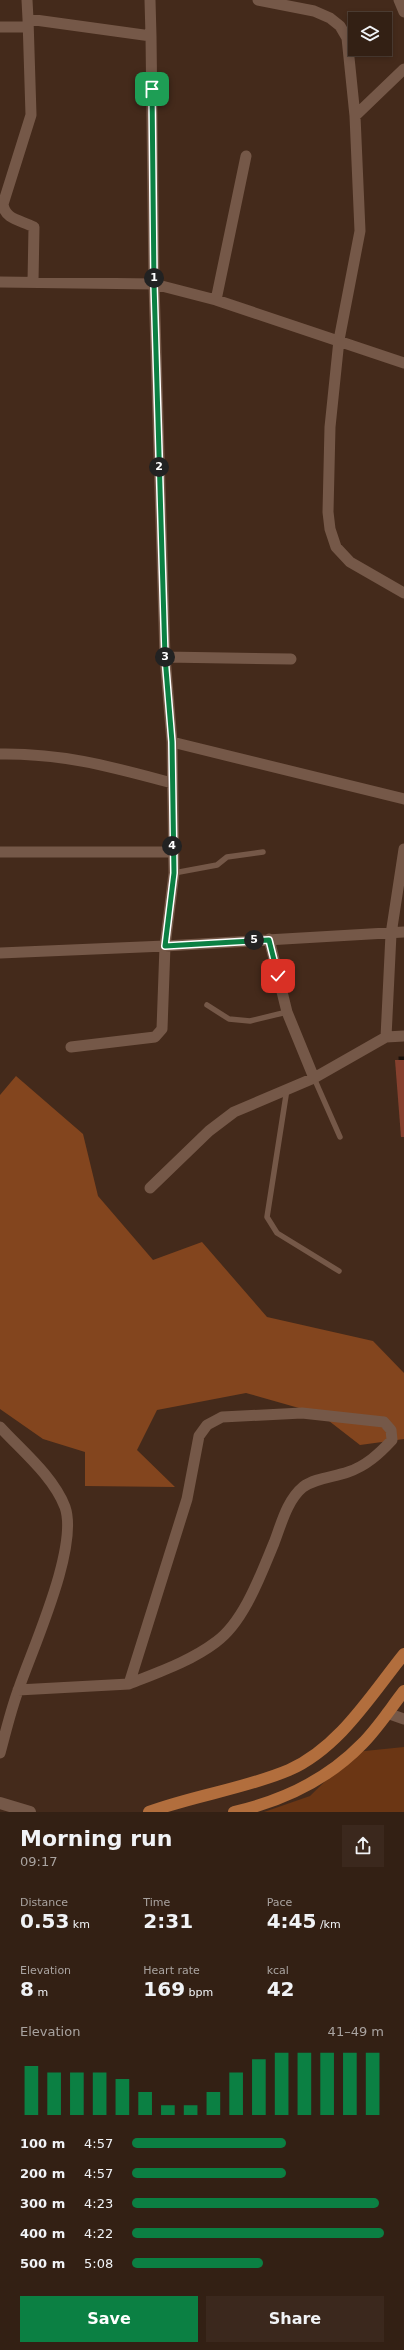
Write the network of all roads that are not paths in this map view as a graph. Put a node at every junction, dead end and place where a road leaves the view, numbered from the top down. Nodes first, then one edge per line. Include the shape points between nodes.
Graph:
1 (27, 0) edge
2 (150, 0) edge
3 (258, 0) edge
4 (399, 0) edge
5 (404, 12) edge
6 (28, 23) junction
7 (0, 26) edge
8 (151, 36) junction
9 (404, 69) edge
10 (355, 116) junction
11 (246, 156) dead end
12 (0, 282) edge
13 (33, 282) junction
14 (154, 284) junction
15 (216, 300) junction
16 (339, 340) junction
17 (404, 363) edge
18 (404, 593) edge
19 (165, 657) junction
20 (291, 659) dead end
21 (172, 742) junction
22 (0, 754) edge
23 (172, 782) junction
24 (404, 799) edge
25 (404, 849) edge
26 (0, 852) edge
27 (172, 852) junction
28 (262, 852) dead end
29 (174, 873) junction
30 (404, 932) edge
31 (391, 934) junction
32 (269, 940) junction
33 (165, 946) junction
34 (0, 953) edge
35 (207, 1005) dead end
36 (287, 1012) junction
37 (404, 1036) edge
38 (386, 1037) junction
39 (70, 1047) dead end
40 (314, 1078) junction
41 (287, 1089) junction
42 (340, 1137) dead end
43 (150, 1188) dead end
44 (339, 1271) dead end
45 (0, 1427) edge
46 (404, 1654) edge
47 (129, 1684) junction
48 (18, 1690) junction
49 (404, 1691) edge
50 (387, 1713) junction
51 (404, 1719) edge
52 (0, 1752) edge
53 (0, 1803) edge
54 (30, 1812) edge
55 (149, 1812) edge
56 (234, 1812) edge

1 - 6 street
2 - 8 street
3 - 10 street via 314,11 340,26 347,38
4 - 5 street
6 - 7 street
6 - 8 street
6 - 13 street via 31,115 3,204 4,212 8,216 34,227
8 - 14 street
9 - 10 street
10 - 16 street via 360,230
11 - 15 street
12 - 13 street
13 - 14 street
14 - 15 street
14 - 19 street
15 - 16 street
16 - 17 street
16 - 18 street via 328,450 330,529 336,547 350,562
19 - 20 street
19 - 21 street
21 - 23 street
21 - 24 street
22 - 23 street via 35,753 69,757
23 - 27 street
25 - 31 street
26 - 27 street
27 - 29 street
28 - 29 lane via 227,857 217,865
29 - 33 street
30 - 31 street
31 - 32 street
31 - 38 street
32 - 33 street
32 - 36 street
33 - 34 street
33 - 39 street via 162,1029 155,1037
35 - 36 lane via 229,1019 250,1021
36 - 40 street
37 - 38 street
38 - 40 street
40 - 41 street
40 - 42 lane
41 - 43 street via 234,1112 209,1131
41 - 44 lane via 268,1218 277,1232
45 - 48 street via 46,1476 65,1507 67,1524 60,1576
46 - 55 main road via 346,1726 323,1749 290,1770
47 - 47 street via 173,1667 217,1642 234,1623 258,1583 289,1504 302,1488 349,1472 375,1458 392,1440 391,1430 384,1422 302,1413 222,1417 207,1425 199,1436 187,1499
47 - 48 street
48 - 52 street
49 - 50 main road
50 - 51 street
50 - 56 main road via 363,1744 336,1768 300,1790
53 - 54 street

